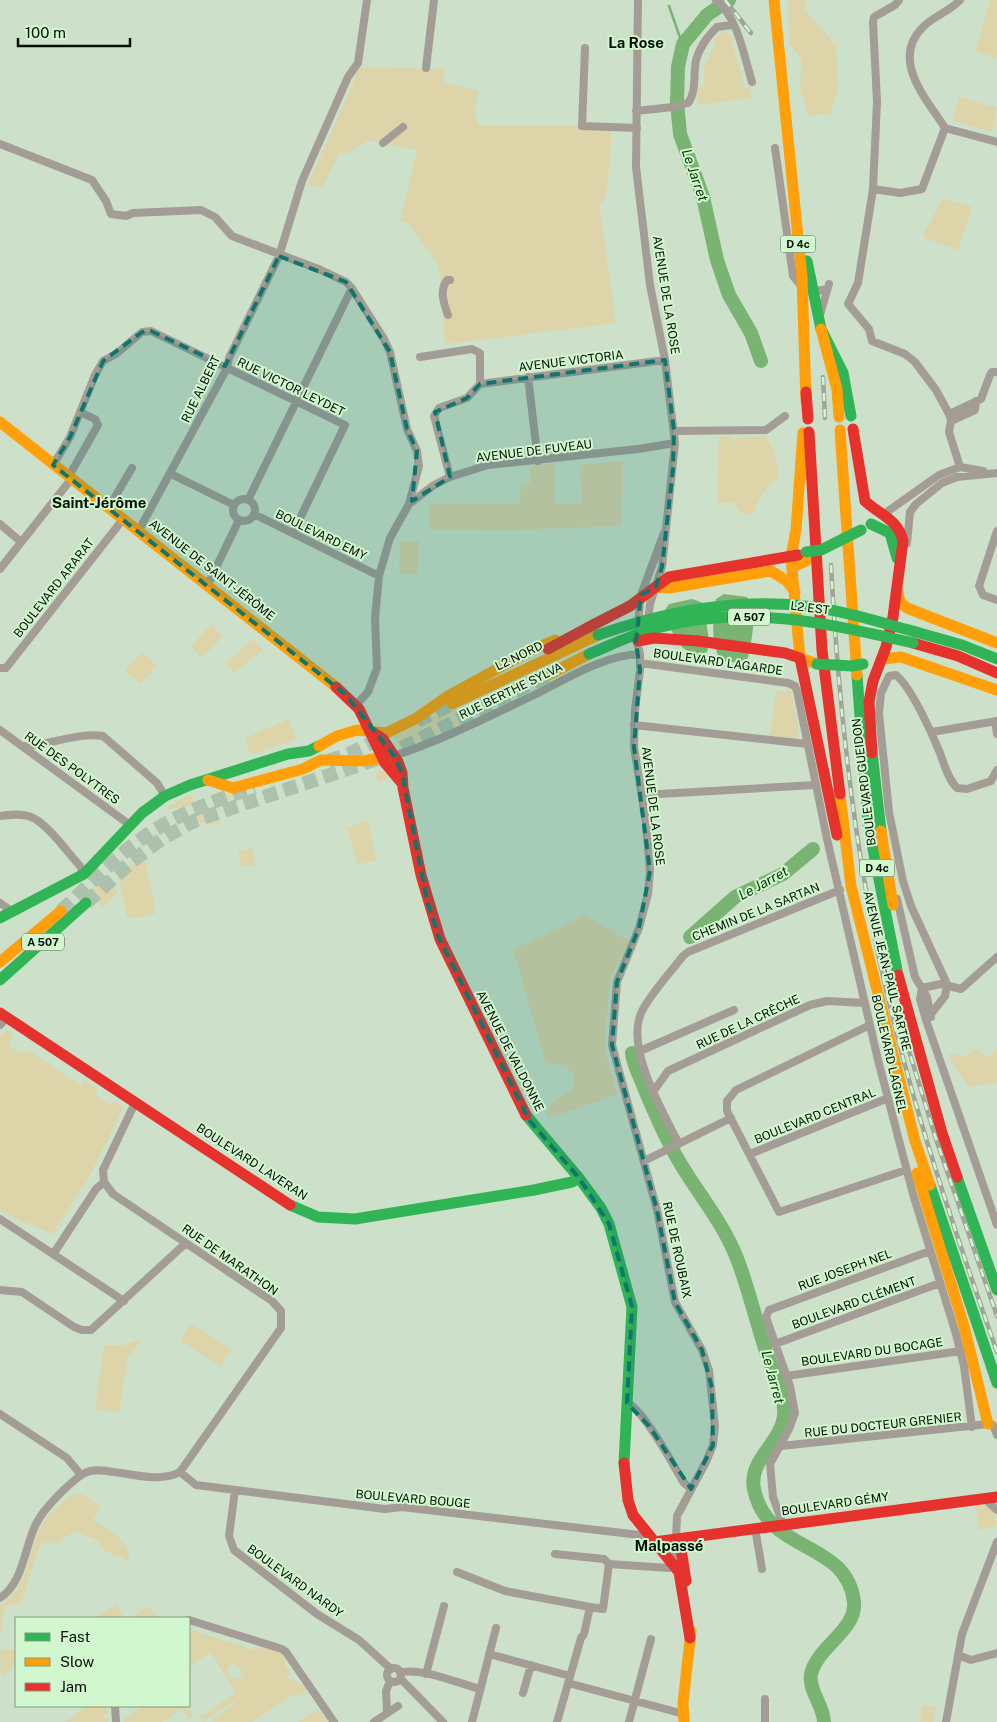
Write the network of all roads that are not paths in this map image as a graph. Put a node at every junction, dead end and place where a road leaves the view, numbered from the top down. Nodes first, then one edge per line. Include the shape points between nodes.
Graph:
1 (367, 0) edge
2 (434, 0) edge
3 (638, 0) edge
4 (774, 0) edge
5 (899, 0) edge
6 (960, 0) edge
7 (718, 2) edge
8 (732, 25) junction
9 (585, 48) dead end
10 (426, 68) dead end
11 (752, 82) dead end
12 (782, 98) junction
13 (636, 111) junction
14 (403, 127) dead end
15 (637, 128) junction
16 (945, 128) junction
17 (997, 142) edge
18 (383, 143) dead end
19 (0, 144) edge
20 (775, 148) dead end
21 (873, 189) junction
22 (279, 256) junction
23 (450, 280) dead end
24 (352, 288) junction
25 (802, 288) junction
26 (814, 294) junction
27 (448, 315) dead end
28 (820, 323) junction
29 (420, 357) dead end
30 (665, 360) junction
31 (227, 368) junction
32 (997, 372) edge
33 (528, 377) junction
34 (480, 384) junction
35 (297, 402) junction
36 (80, 412) junction
37 (785, 416) dead end
38 (851, 416) dead end
39 (838, 417) dead end
40 (950, 417) junction
41 (806, 419) dead end
42 (0, 422) edge
43 (853, 429) dead end
44 (840, 430) dead end
45 (674, 431) junction
46 (674, 443) junction
47 (538, 461) junction
48 (54, 464) junction
49 (960, 467) junction
50 (132, 468) dead end
51 (994, 473) edge
52 (171, 474) junction
53 (70, 477) junction
54 (450, 477) junction
55 (248, 500) junction
56 (409, 504) junction
57 (234, 505) junction
58 (109, 507) junction
59 (254, 514) junction
60 (884, 514) junction
61 (124, 518) junction
62 (239, 520) junction
63 (0, 524) edge
64 (866, 527) junction
65 (139, 530) junction
66 (997, 531) edge
67 (293, 533) junction
68 (664, 533) junction
69 (21, 542) junction
70 (792, 562) junction
71 (898, 563) junction
72 (0, 569) edge
73 (379, 576) junction
74 (208, 584) junction
75 (656, 587) junction
76 (795, 592) junction
77 (898, 592) junction
78 (641, 595) junction
79 (997, 600) edge
80 (587, 628) junction
81 (598, 635) joint
82 (997, 643) edge
83 (589, 654) junction
84 (640, 654) junction
85 (800, 658) junction
86 (882, 659) junction
87 (997, 659) edge
88 (640, 663) junction
89 (0, 668) edge
90 (997, 673) edge
91 (548, 675) tunnel mouth
92 (792, 684) joint
93 (997, 690) edge
94 (356, 705) junction
95 (996, 721) edge
96 (634, 725) junction
97 (0, 730) edge
98 (372, 732) junction
99 (932, 732) junction
100 (997, 734) edge
101 (807, 744) junction
102 (24, 746) junction
103 (388, 757) junction
104 (997, 770) edge
105 (208, 780) junction
106 (815, 785) junction
107 (642, 795) junction
108 (165, 796) junction
109 (0, 816) edge
110 (130, 825) junction
111 (881, 831) junction
112 (84, 874) junction
113 (846, 888) junction
114 (0, 903) edge
115 (86, 903) tunnel mouth
116 (61, 911) tunnel mouth
117 (13, 912) junction
118 (0, 918) edge
119 (0, 922) edge
120 (868, 955) junction
121 (997, 957) edge
122 (0, 962) edge
123 (0, 980) edge
124 (947, 984) junction
125 (922, 988) junction
126 (865, 1003) junction
127 (734, 1010) dead end
128 (931, 1014) junction
129 (2, 1018) edge
130 (870, 1026) junction
131 (930, 1031) junction
132 (640, 1051) junction
133 (653, 1092) junction
134 (888, 1098) junction
135 (135, 1103) junction
136 (731, 1118) junction
137 (942, 1133) junction
138 (676, 1146) junction
139 (750, 1154) junction
140 (644, 1161) junction
141 (906, 1170) junction
142 (579, 1178) junction
143 (104, 1182) junction
144 (0, 1219) edge
145 (997, 1225) edge
146 (186, 1243) junction
147 (930, 1251) junction
148 (54, 1252) junction
149 (940, 1283) junction
150 (0, 1290) edge
151 (997, 1290) edge
152 (124, 1300) junction
153 (775, 1344) junction
154 (961, 1351) junction
155 (786, 1376) junction
156 (996, 1379) edge
157 (627, 1403) junction
158 (0, 1414) edge
159 (972, 1427) junction
160 (994, 1430) edge
161 (781, 1446) junction
162 (180, 1472) junction
163 (82, 1475) junction
164 (691, 1489) junction
165 (235, 1490) junction
166 (991, 1498) edge
167 (997, 1510) edge
168 (783, 1525) junction
169 (759, 1528) junction
170 (651, 1539) junction
171 (677, 1539) junction
172 (997, 1542) edge
173 (555, 1554) dead end
174 (609, 1564) junction
175 (673, 1564) junction
176 (762, 1569) dead end
177 (457, 1572) dead end
178 (0, 1598) edge
179 (444, 1606) dead end
180 (590, 1607) junction
181 (190, 1620) edge
182 (496, 1628) dead end
183 (651, 1638) dead end
184 (690, 1638) junction
185 (997, 1653) edge
186 (489, 1654) junction
187 (958, 1655) junction
188 (531, 1665) junction
189 (391, 1669) junction
190 (426, 1674) junction
191 (400, 1676) junction
192 (569, 1680) junction
193 (390, 1681) junction
194 (480, 1689) junction
195 (523, 1694) dead end
196 (765, 1699) dead end
197 (635, 1701) junction
198 (398, 1706) dead end
199 (115, 1707) edge
200 (387, 1712) junction
201 (684, 1718) edge
202 (116, 1722) edge
203 (334, 1722) edge
204 (374, 1722) edge
205 (443, 1722) edge
206 (472, 1722) edge
207 (557, 1722) edge
208 (629, 1722) edge
209 (765, 1722) edge
210 (946, 1722) edge

1 - 22 street, RUE ALBERT via 358,63 348,77 302,181
2 - 10 street
3 - 13 street, AVENUE DE LA ROSE
4 - 12 main road, D 4c
5 - 21 street via 874,17 873,22 878,102
6 - 16 street via 922,28 908,58 912,75
7 - 8 street
8 - 11 street
8 - 13 street via 717,27 702,44 696,61 693,94 685,103
9 - 15 street via 582,126
12 - 25 main road, D 4c
12 - 26 main road, D 4c
13 - 15 street, AVENUE DE LA ROSE
14 - 18 street
15 - 30 street, AVENUE DE LA ROSE via 636,167 650,285
16 - 17 street
16 - 21 street via 922,189 900,193
19 - 22 street via 92,180 111,214 126,216 201,210 215,217 232,236
20 - 25 street via 793,276
21 - 40 street via 858,283 849,300 850,307 869,329 872,341 916,362
22 - 24 street via 321,270
22 - 31 street, RUE ALBERT
23 - 27 street via 446,280 442,289
24 - 35 street
24 - 56 street via 390,352 407,429 417,451 418,466
25 - 26 street
25 - 41 main road, D 4c
26 - 28 main road, D 4c
26 - 28 street via 828,287
28 - 38 main road via 843,373
28 - 39 main road, D 4c via 836,389
29 - 34 street via 472,349 480,353
30 - 33 street, AVENUE VICTORIA
30 - 45 street, AVENUE DE LA ROSE
31 - 35 street, RUE VICTOR LEYDET
31 - 36 street, RUE VICTOR LEYDET via 151,331 142,332 116,354 103,360
31 - 52 street, RUE ALBERT
32 - 40 street via 990,375 981,399
33 - 34 street, AVENUE VICTORIA
33 - 47 street
34 - 54 street via 466,398 439,408 434,416
35 - 55 street
35 - 67 street, RUE VICTOR LEYDET via 345,425
36 - 48 street, RUE VICTOR LEYDET
36 - 53 street via 96,419 98,425
37 - 45 street via 766,430
40 - 49 street via 949,432
42 - 48 main road, AVENUE DE SAINT-JÉRÔME
43 - 60 main road via 865,501
44 - 137 main road, AVENUE JEAN-PAUL SARTRE / D 4c via 868,824 897,973
45 - 46 street, AVENUE DE LA ROSE
46 - 47 street, AVENUE DE FUVEAU
46 - 68 street, AVENUE DE LA ROSE
47 - 54 street, AVENUE DE FUVEAU via 488,465
48 - 53 main road, AVENUE DE SAINT-JÉRÔME
49 - 51 street
49 - 60 street via 930,480
50 - 58 street
51 - 71 street via 942,483 916,504 908,517 908,539
52 - 57 street
52 - 65 street, RUE ALBERT
53 - 58 main road, AVENUE DE SAINT-JÉRÔME
53 - 69 street
54 - 56 street, AVENUE DE FUVEAU
55 - 57 street via 240,499
55 - 59 street via 254,506
56 - 73 street, AVENUE DE FUVEAU via 390,538
57 - 62 street via 233,513
58 - 61 main road, AVENUE DE SAINT-JÉRÔME
59 - 62 street via 248,520
59 - 67 street, BOULEVARD EMY
60 - 64 main road, RUE BERTHE SYLVA
60 - 71 main road via 892,518 902,532
61 - 65 main road, AVENUE DE SAINT-JÉRÔME
61 - 89 street, BOULEVARD ARARAT via 6,668
62 - 74 street
63 - 69 street
64 - 70 main road, RUE BERTHE SYLVA, bridge
64 - 71 main road via 881,528 892,536
65 - 74 main road, AVENUE DE SAINT-JÉRÔME
66 - 79 street via 979,586 983,595
67 - 73 street, BOULEVARD EMY
68 - 75 street, AVENUE DE LA ROSE via 662,567
68 - 78 street, AVENUE DE LA ROSE
69 - 72 street
70 - 75 main road, RUE BERTHE SYLVA via 669,577
70 - 76 main road
70 - 113 main road, AVENUE JEAN-PAUL SARTRE / D 4c via 806,433 822,650
71 - 77 main road, BOULEVARD GUEIDON
73 - 94 street, AVENUE DE FUVEAU via 375,618 377,668 368,692
74 - 94 main road, AVENUE DE SAINT-JÉRÔME
75 - 76 main road via 669,588 771,571 787,581
75 - 78 main road, RUE BERTHE SYLVA
75 - 84 street, AVENUE DE LA ROSE via 650,604 646,644
76 - 85 main road
77 - 82 main road via 900,602 908,608
77 - 86 main road, BOULEVARD GUEIDON
78 - 80 main road, RUE BERTHE SYLVA via 611,617
78 - 84 street, AVENUE DE LA ROSE via 636,642
80 - 81 main road, L2 NORD / A 507 via 464,694 452,704
80 - 98 main road, RUE BERTHE SYLVA via 530,651 448,696 415,720 386,732
81 - 87 main road, L2 EST / A 507, bridge via 663,615 721,605 750,604 832,611 962,645
83 - 85 main road, bridge via 654,638 779,652
83 - 90 main road, L2 EST / A 507, bridge via 664,626 722,617 776,618 830,623 913,643 958,656
83 - 91 main road, A 507
84 - 88 street, AVENUE DE LA ROSE
84 - 103 street, RUE BERTHE SYLVA via 626,654 581,672 463,729
85 - 86 main road, bridge via 816,664 860,667
85 - 113 main road
86 - 93 main road via 901,657
86 - 111 main road, BOULEVARD GUEIDON via 869,702 870,740
88 - 92 street, BOULEVARD LAGARDE
88 - 96 street, AVENUE DE LA ROSE
92 - 101 street, BOULEVARD LAGNEL via 797,691
94 - 98 main road, AVENUE DE SAINT-JÉRÔME
95 - 99 street
95 - 100 street
96 - 101 street
96 - 107 street, AVENUE DE LA ROSE
97 - 102 street, RUE DES POLYTRES
98 - 103 main road, AVENUE DE VALDONNE via 383,740
98 - 105 main road, RUE BERTHE SYLVA via 357,730 337,736 314,749
99 - 104 street via 950,780 957,788 967,789 991,782
99 - 124 street, BOULEVARD GUEIDON via 907,684 896,674 890,676 884,683 879,713 889,812 911,906
101 - 106 street, BOULEVARD LAGNEL
102 - 108 street via 44,745 79,736 103,736 157,783
102 - 110 street, RUE DES POLYTRES
103 - 105 main road via 351,761 327,758 310,763 303,769 233,788
103 - 142 main road, AVENUE DE VALDONNE via 402,773 427,901 439,938 529,1120
105 - 108 main road, RUE BERTHE SYLVA
106 - 107 street
106 - 113 street, BOULEVARD LAGNEL
107 - 140 street, AVENUE DE LA ROSE via 650,856 648,894 639,928 617,982 612,1045
108 - 110 main road, RUE BERTHE SYLVA
109 - 112 street via 18,814 32,817 43,825
110 - 112 main road, RUE BERTHE SYLVA
111 - 125 street, BOULEVARD GUEIDON via 915,977
111 - 137 main road via 896,922
112 - 117 main road, RUE BERTHE SYLVA
113 - 120 main road, AVENUE JEAN-PAUL SARTRE / D 4c
113 - 126 street, BOULEVARD LAGNEL
113 - 132 street, CHEMIN DE LA SARTAN via 683,956 642,1011 637,1026
114 - 117 street
115 - 123 main road, A 507
116 - 122 main road, A 507
117 - 118 main road
117 - 119 main road
120 - 156 main road, AVENUE JEAN-PAUL SARTRE / D 4c via 915,1141
120 - 160 main road via 909,1144
121 - 124 street via 961,989
124 - 125 street
124 - 128 street via 945,996
125 - 128 street, BOULEVARD GUEIDON
125 - 131 street, BOULEVARD GUEIDON via 920,999
126 - 130 street, BOULEVARD LAGNEL
126 - 133 street, RUE DE LA CRÊCHE via 827,1001 810,1005 668,1071
127 - 132 street
128 - 131 street, BOULEVARD GUEIDON
129 - 135 main road, BOULEVARD LAVERAN
130 - 134 street, BOULEVARD LAGNEL
130 - 136 street via 736,1090 727,1101
131 - 145 street, BOULEVARD GUEIDON
132 - 133 street, CHEMIN DE LA SARTAN
133 - 138 street, CHEMIN DE LA SARTAN
134 - 139 street, BOULEVARD CENTRAL
134 - 141 street, BOULEVARD LAGNEL
135 - 142 main road, BOULEVARD LAVERAN via 297,1209 332,1220 465,1202
135 - 143 street via 103,1170
136 - 138 street
136 - 139 street
137 - 151 main road, AVENUE JEAN-PAUL SARTRE / D 4c
138 - 140 street
139 - 141 street via 779,1212
140 - 164 street, RUE DE ROUBAIX via 675,1302 702,1350 712,1388 713,1445
141 - 147 street, BOULEVARD LAGNEL
142 - 157 main road, AVENUE DE VALDONNE via 609,1224 632,1307
143 - 146 street, RUE DE MARATHON via 113,1194
143 - 148 street
144 - 148 street
146 - 152 street
146 - 162 street, RUE DE MARATHON via 272,1301 282,1320 281,1328
147 - 149 street, BOULEVARD LAGNEL
147 - 153 street, RUE JOSEPH NEL via 769,1310 766,1317
148 - 152 street
149 - 153 street, BOULEVARD CLÉMENT
149 - 154 street, BOULEVARD LAGNEL
150 - 152 street via 22,1292 82,1330 91,1330 98,1325
153 - 155 street
154 - 155 street, BOULEVARD DU BOCAGE
154 - 159 street, BOULEVARD LAGNEL
155 - 161 street via 795,1412
157 - 164 street via 632,1404 649,1426
157 - 170 main road, AVENUE DE VALDONNE via 625,1484 634,1515
158 - 163 street via 68,1458
159 - 160 street, RUE DU DOCTEUR GRENIER
159 - 161 street, RUE DU DOCTEUR GRENIER
161 - 168 street via 770,1464 773,1497
162 - 163 street via 165,1478 94,1471
162 - 165 street, BOULEVARD BOUGE via 196,1485
163 - 178 street via 40,1517 16,1581
164 - 171 street, RUE DE ROUBAIX via 677,1516
165 - 170 street, BOULEVARD BOUGE via 385,1509 402,1507
165 - 189 street, BOULEVARD NARDY via 229,1536 234,1550 317,1614 360,1640
166 - 167 street
166 - 168 main road, BOULEVARD GÉMY
168 - 169 main road, BOULEVARD GÉMY
169 - 171 main road, BOULEVARD GÉMY
169 - 176 street
170 - 171 main road
170 - 175 main road, AVENUE DE VALDONNE
171 - 175 street, RUE DE ROUBAIX
171 - 184 main road via 688,1588
172 - 187 street via 966,1624
173 - 174 street via 604,1559
174 - 175 street via 669,1568
174 - 180 street via 603,1609
175 - 184 main road via 678,1572
177 - 180 street via 505,1592
179 - 190 street
180 - 192 street
181 - 203 street via 282,1649
182 - 186 street
183 - 197 street
184 - 201 main road
185 - 187 street via 971,1660
186 - 188 street
186 - 194 street
187 - 210 street
188 - 192 street
188 - 195 street
189 - 191 street via 395,1668
189 - 193 street via 387,1674
190 - 191 street via 405,1671
190 - 194 street
191 - 193 street via 395,1682
191 - 205 street
192 - 197 street
192 - 207 street
193 - 200 street via 386,1691
194 - 206 street
196 - 209 street
197 - 201 street
197 - 208 street
198 - 200 street
199 - 202 street
200 - 204 street

